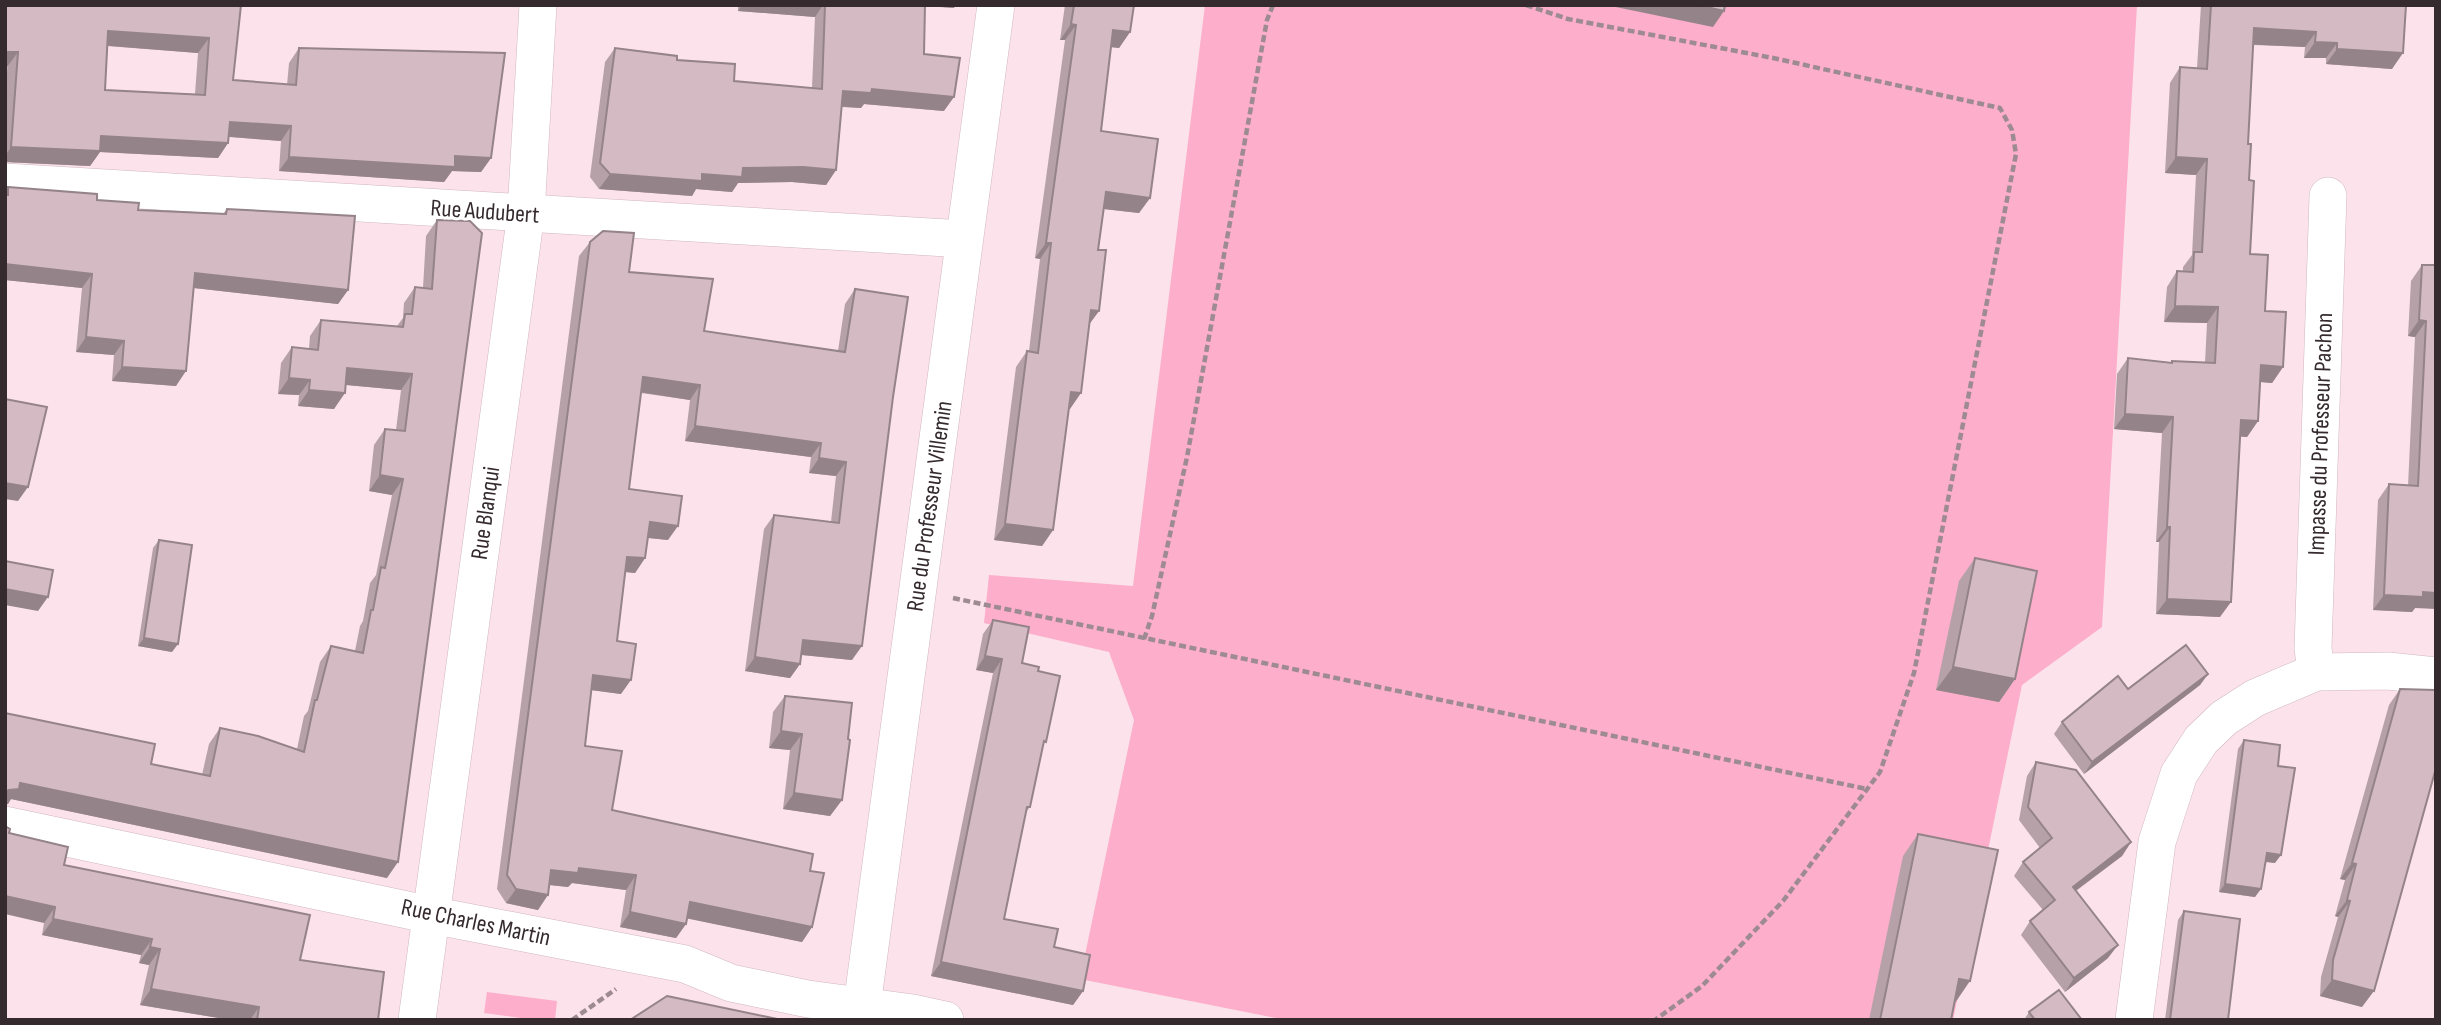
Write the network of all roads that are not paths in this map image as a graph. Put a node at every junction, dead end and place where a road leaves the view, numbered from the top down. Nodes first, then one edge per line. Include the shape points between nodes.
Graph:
1 (538, 5) edge
2 (996, 5) edge
3 (5, 183) edge
4 (2328, 196) dead end
5 (526, 214) junction
6 (964, 239) junction
7 (2316, 672) junction
8 (2436, 676) edge
9 (5, 825) edge
10 (431, 915) junction
11 (862, 1006) junction
12 (417, 1020) edge
13 (945, 1020) edge
14 (2134, 1020) edge

1 - 5 street, Rue Blanqui
2 - 6 street, Rue du Professeur Villemin
3 - 5 street, Rue Audubert
4 - 7 street, Impasse du Professeur Pachon via 2313,635
5 - 6 street, Rue Audubert
5 - 10 street, Rue Blanqui
6 - 11 street, Rue du Professeur Villemin
7 - 8 street
7 - 14 street via 2255,698 2224,718 2201,740 2179,774 2157,842
9 - 10 street, Rue Charles Martin
10 - 11 street, Rue Charles Martin via 685,964 732,983
10 - 12 street, Rue Blanqui
11 - 13 street, Rue Charles Martin

